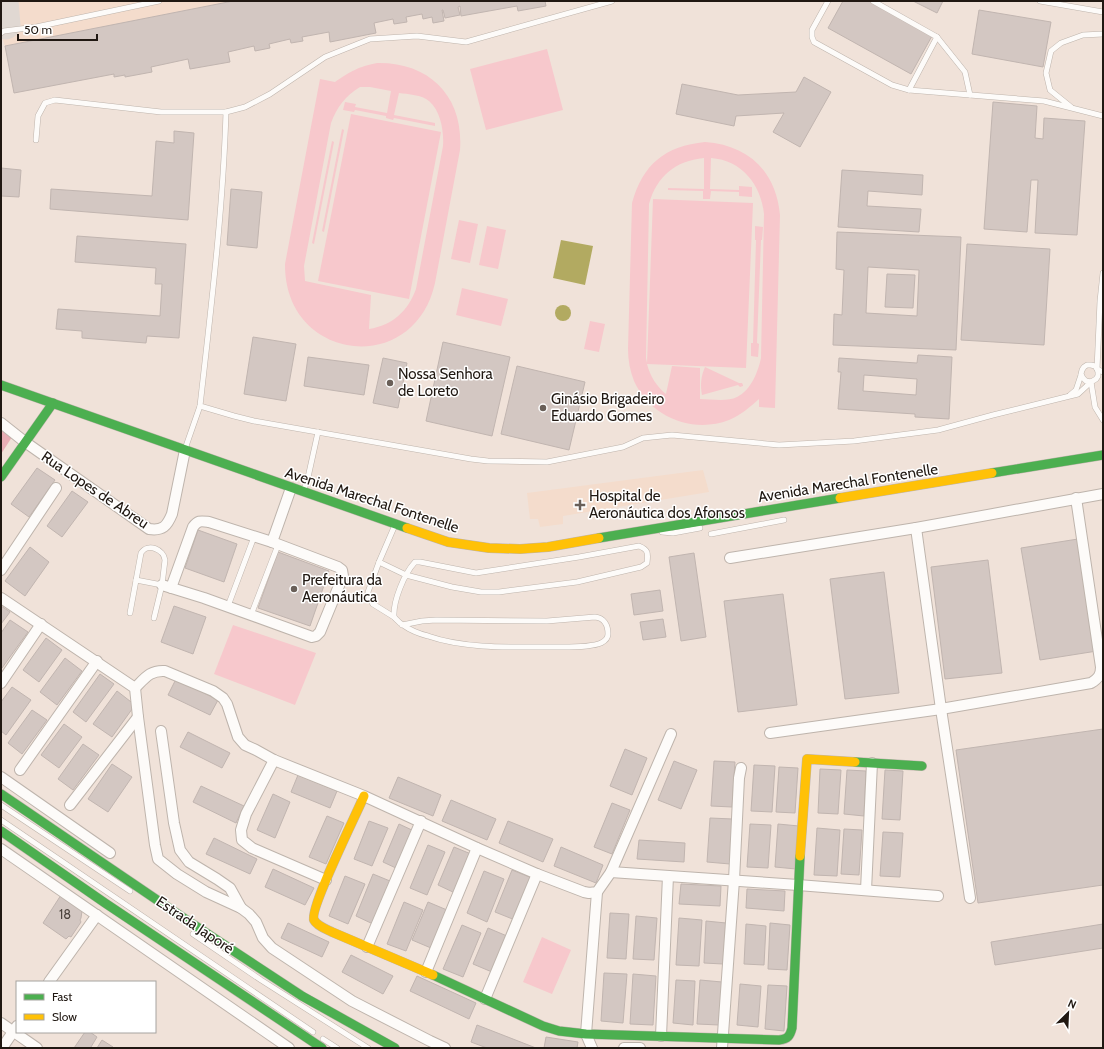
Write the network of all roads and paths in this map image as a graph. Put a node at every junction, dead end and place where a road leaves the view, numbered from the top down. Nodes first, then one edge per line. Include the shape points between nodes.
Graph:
1 (159, 1) edge
2 (612, 1) edge
3 (828, 1) edge
4 (873, 1) edge
5 (1040, 1) edge
6 (1103, 12) edge
7 (1, 33) edge
8 (1103, 34) edge
9 (937, 37) junction
10 (909, 90) junction
11 (970, 95) junction
12 (1073, 108) junction
13 (226, 112) junction
14 (1103, 116) edge
15 (36, 140) dead end
16 (1103, 273) edge
17 (1097, 369) junction
18 (1103, 372) edge
19 (1081, 374) junction
20 (1091, 382) junction
21 (1, 385) edge
22 (1069, 396) junction
23 (53, 403) junction
24 (200, 406) junction
25 (1103, 420) edge
26 (1, 423) edge
27 (318, 432) junction
28 (25, 442) junction
29 (185, 450) junction
30 (1103, 455) edge
31 (1, 477) edge
32 (56, 488) dead end
33 (291, 488) junction
34 (302, 492) junction
35 (1103, 494) edge
36 (1076, 498) junction
37 (722, 517) junction
38 (784, 520) dead end
39 (395, 524) junction
40 (711, 525) dead end
41 (703, 527) dead end
42 (916, 528) junction
43 (650, 530) junction
44 (712, 534) dead end
45 (254, 537) junction
46 (275, 543) junction
47 (730, 558) dead end
48 (380, 562) junction
49 (1, 570) edge
50 (406, 575) junction
51 (136, 580) junction
52 (166, 587) junction
53 (1, 598) edge
54 (228, 606) junction
55 (130, 613) dead end
56 (251, 615) junction
57 (394, 617) junction
58 (154, 618) dead end
59 (41, 624) junction
60 (402, 625) junction
61 (97, 661) junction
62 (1, 683) edge
63 (135, 688) junction
64 (941, 709) junction
65 (138, 717) junction
66 (161, 731) dead end
67 (770, 733) dead end
68 (671, 734) dead end
69 (274, 760) junction
70 (872, 763) junction
71 (922, 766) dead end
72 (740, 768) dead end
73 (20, 770) dead end
74 (1, 777) edge
75 (1, 794) edge
76 (364, 796) junction
77 (1, 805) edge
78 (70, 805) dead end
79 (1, 820) edge
80 (421, 821) junction
81 (1, 831) edge
82 (477, 848) junction
83 (1, 849) edge
84 (110, 853) dead end
85 (611, 872) junction
86 (537, 874) junction
87 (668, 876) junction
88 (326, 880) junction
89 (734, 880) junction
90 (798, 885) junction
91 (866, 890) junction
92 (132, 892) dead end
93 (597, 892) junction
94 (938, 896) dead end
95 (970, 898) dead end
96 (241, 908) junction
97 (97, 915) junction
98 (190, 932) dead end
99 (367, 947) junction
100 (426, 972) junction
101 (50, 981) edge
102 (485, 999) junction
103 (1, 1024) edge
104 (15, 1029) edge
105 (20, 1033) edge
106 (586, 1034) junction
107 (661, 1036) junction
108 (723, 1043) edge
109 (2, 1048) edge
110 (37, 1048) edge
111 (289, 1048) edge
112 (322, 1048) edge
113 (337, 1048) edge
114 (368, 1048) edge
115 (395, 1048) edge
116 (445, 1048) edge
117 (592, 1048) edge
118 (624, 1048) edge
119 (640, 1048) edge

1 - 7 lane
2 - 13 lane via 466,42 417,36 370,39 325,57 270,94 245,107
3 - 10 lane via 812,30 814,42 892,85
4 - 9 lane
5 - 6 lane
8 - 12 lane via 1083,35 1061,43 1051,51 1046,72 1050,90
9 - 10 lane
9 - 11 lane via 965,72
10 - 11 lane
11 - 12 lane via 1044,100
12 - 14 lane
13 - 15 lane via 161,112 55,100 45,103 38,116
13 - 24 lane via 218,241
16 - 17 lane
17 - 18 lane
17 - 19 lane via 1095,366 1087,365
17 - 20 lane via 1098,376
19 - 20 lane via 1086,381
19 - 22 lane via 1076,390
20 - 22 lane via 1078,394
20 - 25 lane via 1095,407
21 - 23 main road, Avenida Marechal Fontenelle
22 - 27 lane via 938,430 854,441 778,444 672,436 643,438 623,447 547,462 477,460
23 - 28 main road
23 - 29 main road, Avenida Marechal Fontenelle
24 - 27 lane via 234,416
24 - 29 lane
26 - 28 street, Rua Lopes de Abreu
27 - 34 lane via 307,482
28 - 29 street, Rua Lopes de Abreu via 149,529 158,530 168,522 172,514
28 - 31 main road
29 - 33 main road, Avenida Marechal Fontenelle
30 - 37 main road, Avenida Marechal Fontenelle
32 - 49 street
33 - 34 main road, Avenida Marechal Fontenelle
33 - 46 street
34 - 39 main road, Avenida Marechal Fontenelle
35 - 36 street
36 - 42 street
36 - 64 street via 1101,667 1097,679 1091,683
37 - 40 lane via 719,524
37 - 43 main road, Avenida Marechal Fontenelle
38 - 44 lane via 720,530
39 - 43 main road, Avenida Marechal Fontenelle via 448,542 488,548 520,549 548,547
39 - 48 lane
41 - 43 lane via 673,534
42 - 47 street
42 - 64 street
45 - 46 street
45 - 52 street via 209,522 196,523
45 - 54 lane
46 - 56 lane
46 - 56 street via 338,568 342,570 343,576 320,632 316,636 312,637
48 - 50 lane
48 - 57 lane via 368,592 369,598 373,604
50 - 50 lane via 452,587 499,592 576,582 641,567 647,563 648,554 639,546 476,573 415,562
50 - 57 lane via 395,602
51 - 52 lane
51 - 52 lane via 141,553 150,547 165,556
51 - 55 lane
52 - 54 street
52 - 58 lane
53 - 59 street
54 - 56 street
57 - 60 lane
59 - 61 street
59 - 62 street
60 - 60 lane via 428,637 456,643 499,647 579,647 601,643 608,635 604,620 595,617 547,621 436,620
61 - 63 street
61 - 73 street
63 - 65 street
63 - 69 street via 150,674 158,671 213,691 227,704 238,737 245,745
64 - 67 street
64 - 95 street
65 - 78 street
65 - 96 street via 158,859 206,892
66 - 96 street via 180,850 189,862 230,888
68 - 85 street
69 - 76 street
69 - 88 street via 246,814 241,830 242,840 252,848
70 - 71 main road
70 - 90 main road via 807,759
70 - 91 street
72 - 89 street
74 - 84 street
75 - 115 main road, Estrada Japoré via 302,996
76 - 80 street
76 - 88 main road
77 - 92 lane
79 - 113 lane
80 - 82 street
80 - 99 street
81 - 112 main road
82 - 86 street
82 - 100 street
83 - 97 street
85 - 87 street
85 - 93 street
86 - 93 street via 584,892
86 - 102 street
87 - 89 street
87 - 107 street
88 - 99 main road via 314,912 314,919 332,932
89 - 90 street
89 - 108 street
90 - 91 street
90 - 108 main road via 791,1035 786,1040
91 - 94 street
93 - 106 street
96 - 116 street via 256,922 272,948 352,1001
97 - 101 street
97 - 111 street
98 - 114 lane
99 - 100 main road
100 - 102 main road
102 - 106 main road via 543,1026
103 - 104 street
104 - 109 street
105 - 110 street
106 - 107 main road
106 - 117 street
107 - 108 main road
118 - 119 street

